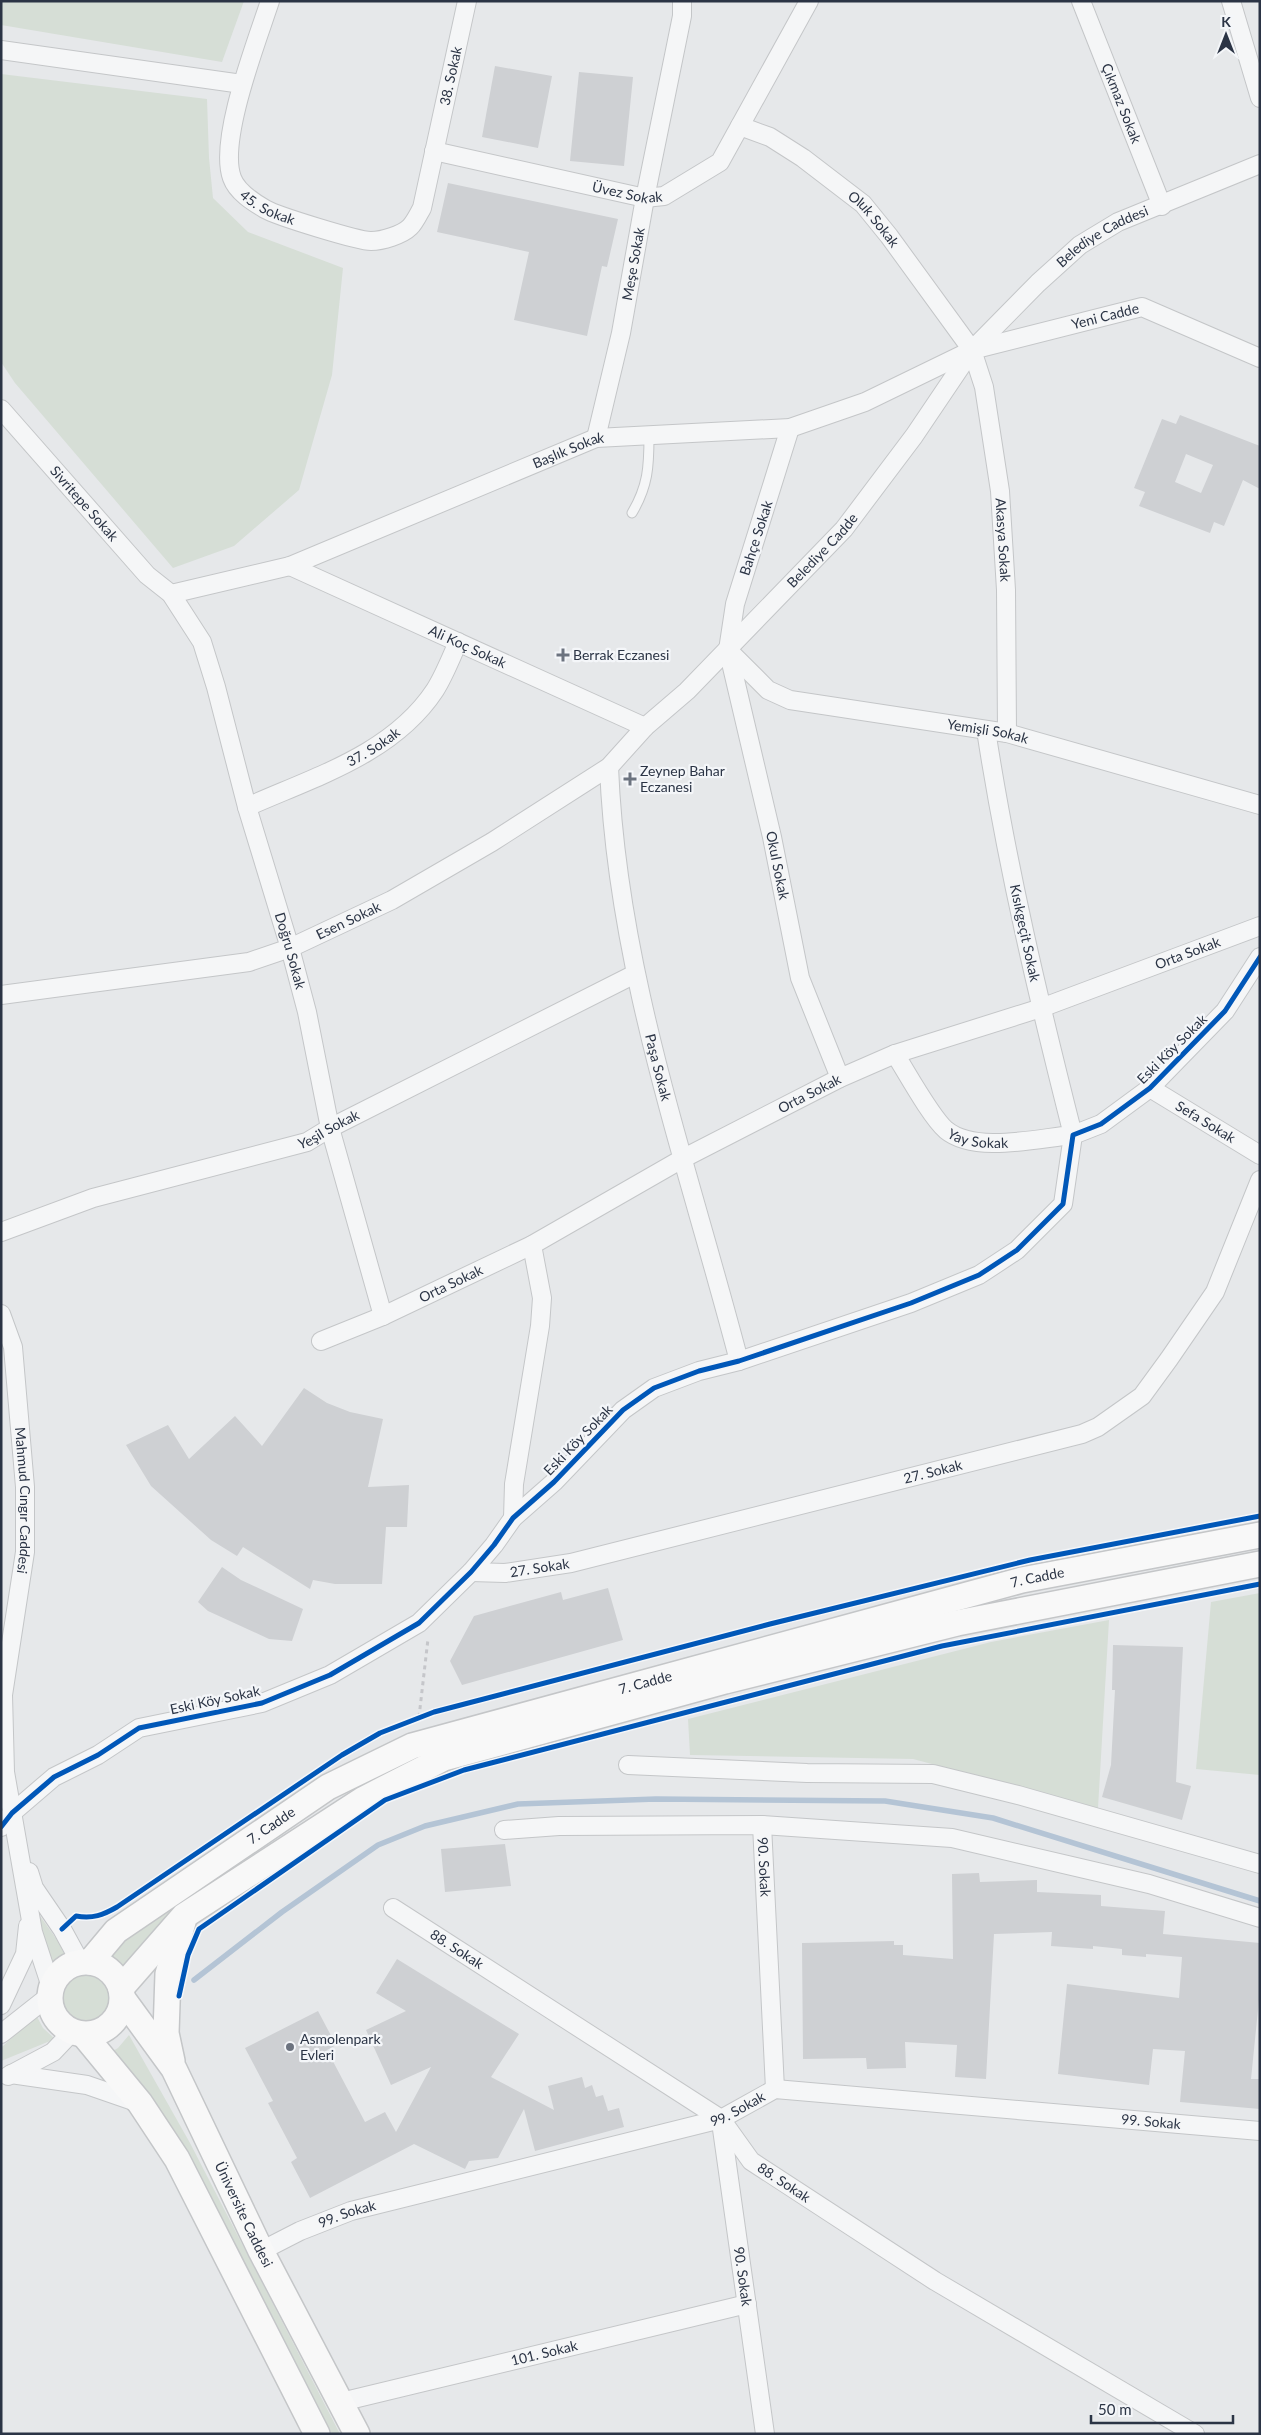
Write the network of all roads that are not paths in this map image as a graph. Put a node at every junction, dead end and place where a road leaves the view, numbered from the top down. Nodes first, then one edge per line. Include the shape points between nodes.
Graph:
1 (270, 1) edge
2 (467, 1) edge
3 (682, 1) edge
4 (808, 1) edge
5 (1081, 1) edge
6 (1231, 1) edge
7 (1, 50) edge
8 (242, 84) junction
9 (1260, 98) edge
10 (740, 126) junction
11 (434, 151) junction
12 (1260, 164) edge
13 (645, 198) junction
14 (1162, 206) junction
15 (972, 350) junction
16 (1260, 358) edge
17 (3, 414) edge
18 (790, 428) junction
19 (648, 436) junction
20 (596, 438) junction
21 (632, 513) dead end
22 (290, 566) junction
23 (171, 594) junction
24 (458, 642) junction
25 (728, 650) junction
26 (645, 727) junction
27 (986, 730) junction
28 (1007, 733) junction
29 (609, 766) junction
30 (1260, 805) edge
31 (248, 807) junction
32 (1260, 926) edge
33 (290, 948) junction
34 (1260, 957) edge
35 (635, 974) junction
36 (1, 995) edge
37 (1041, 1008) junction
38 (895, 1054) junction
39 (840, 1078) junction
40 (1150, 1088) junction
41 (330, 1128) junction
42 (1073, 1134) junction
43 (1260, 1155) edge
44 (682, 1159) junction
45 (1260, 1180) edge
46 (1, 1232) edge
47 (532, 1245) junction
48 (1, 1314) edge
49 (383, 1316) junction
50 (321, 1341) dead end
51 (739, 1362) junction
52 (513, 1518) junction
53 (1260, 1535) edge
54 (1260, 1564) edge
55 (471, 1572) junction
56 (628, 1766) dead end
57 (12, 1813) junction
58 (762, 1825) junction
59 (1, 1827) edge
60 (504, 1830) dead end
61 (17, 1836) junction
62 (1260, 1864) edge
63 (393, 1908) dead end
64 (29, 1916) junction
65 (184, 1916) junction
66 (1260, 1918) edge
67 (85, 1962) junction
68 (50, 1991) junction
69 (122, 1994) junction
70 (1, 2005) edge
71 (1, 2034) edge
72 (78, 2034) junction
73 (174, 2069) junction
74 (6, 2077) edge
75 (775, 2089) junction
76 (140, 2104) junction
77 (721, 2119) junction
78 (1260, 2131) edge
79 (261, 2251) junction
80 (747, 2304) junction
81 (341, 2402) junction
82 (317, 2434) edge
83 (357, 2434) edge
84 (765, 2434) edge
85 (1196, 2434) edge

1 - 8 street, 45. Sokak
2 - 11 street, 38. Sokak
3 - 13 street, Meşe Sokak via 682,16
4 - 10 street, Üvez Sokak
5 - 14 street, Çıkmaz Sokak
6 - 9 street
7 - 8 street
8 - 11 street, 45. Sokak via 229,158 232,179 240,191 266,210 371,241 394,236 410,227 422,208
10 - 13 street, Üvez Sokak via 720,162 664,196
10 - 15 street, Oluk Sokak via 770,138 803,158 863,204
11 - 13 street, Üvez Sokak
12 - 14 street, Belediye Caddesi
13 - 20 street, Meşe Sokak via 621,334
14 - 15 street, Belediye Caddesi via 1118,222 1080,245
15 - 16 street, Yeni Cadde via 1142,307
15 - 18 street, Başlık Sokak via 865,402
15 - 25 street, Belediye Cadde via 914,436 844,529
15 - 28 street, Akasya Sokak via 984,387 1000,491 1006,590
17 - 23 street, Sivritepe Sokak via 147,575
18 - 19 street, Başlık Sokak
18 - 25 street, Bahçe Sokak via 735,604
19 - 20 street, Başlık Sokak
19 - 21 lane via 648,470 642,495
20 - 22 street, Başlık Sokak
22 - 23 street, Başlık Sokak
22 - 24 street, Ali Koç Sokak
23 - 31 street, Doğru Sokak via 202,642
24 - 26 street, Ali Koç Sokak
24 - 31 street, 37. Sokak via 435,690 412,719 380,746
25 - 26 street, Belediye Cadde
25 - 27 street, Yemişli Sokak via 768,690 790,700
25 - 39 street, Okul Sokak via 772,837 800,978
26 - 29 street, Esen Sokak
27 - 28 street, Yemişli Sokak
27 - 37 street, Kısıkgeçit Sokak via 998,811
28 - 30 street, Yemişli Sokak
29 - 33 street, Esen Sokak via 492,842 392,900
29 - 35 street, Paşa Sokak via 611,822
31 - 33 street, Doğru Sokak
32 - 37 street, Orta Sokak
33 - 36 street, Esen Sokak via 249,962
33 - 41 street, Doğru Sokak via 307,1012
34 - 40 street, Eski Köy Sokak via 1225,1011
35 - 41 street, Yeşil Sokak
35 - 44 street, Paşa Sokak
37 - 38 street, Orta Sokak
37 - 42 street, Kısıkgeçit Sokak
38 - 39 street, Orta Sokak
38 - 42 street, Yay Sokak via 945,1130 962,1140 984,1144
39 - 44 street, Orta Sokak
40 - 42 street, Eski Köy Sokak via 1101,1124
40 - 43 street, Sefa Sokak
41 - 46 street, Yeşil Sokak via 306,1142 93,1198
41 - 49 street, Doğru Sokak
42 - 51 street, Eski Köy Sokak via 1063,1204 1017,1250 979,1275 911,1303
44 - 47 street, Orta Sokak
44 - 51 street, Paşa Sokak
45 - 55 street, 27. Sokak via 1215,1292 1142,1396 1098,1427 570,1564 506,1573
47 - 49 street, Orta Sokak
47 - 52 street via 542,1298 514,1484
48 - 57 street, Mahmud Cıngır Caddesi via 12,1347 25,1487 25,1552 3,1695 5,1772
49 - 50 street, Orta Sokak
51 - 52 street, Eski Köy Sokak via 699,1371 646,1393 623,1410 554,1482
52 - 55 street, Eski Köy Sokak
53 - 67 main road, 7. Cadde via 1022,1580 412,1746 328,1787 116,1931
54 - 65 main road, 7. Cadde via 957,1623 444,1758 364,1799
55 - 57 street, Eski Köy Sokak via 419,1623 364,1657 262,1703 140,1728 54,1778
56 - 62 street via 933,1774
57 - 59 street, Eski Köy Sokak
57 - 61 street, Mahmud Cıngır Caddesi
58 - 60 street via 558,1826
58 - 66 street via 952,1838 1149,1884
58 - 75 street, 90. Sokak
61 - 64 street, Mahmud Cıngır Caddesi
61 - 67 street, Mahmud Cıngır Caddesi via 34,1888
63 - 77 street, 88. Sokak
64 - 68 street, Mahmud Cıngır Caddesi
64 - 70 street via 26,1954
65 - 69 main road, 7. Cadde
65 - 73 main road via 168,1974 166,2033
67 - 68 main road via 62,1970
67 - 69 main road via 110,1971
68 - 71 street
68 - 72 main road via 55,2018
69 - 72 main road via 117,2017 111,2025 103,2031
69 - 73 main road, Üniversite Caddesi
72 - 74 street via 53,2052
72 - 76 main road
73 - 79 main road, Üniversite Caddesi
74 - 76 street via 87,2084
75 - 77 street, 99. Sokak
75 - 78 street, 99. Sokak
76 - 82 main road via 182,2168
77 - 79 street, 99. Sokak via 351,2211
77 - 80 street, 90. Sokak
77 - 85 street, 88. Sokak via 760,2167 935,2282
79 - 81 main road, Üniversite Caddesi
80 - 81 street, 101. Sokak
80 - 84 street, 90. Sokak
81 - 83 main road, Üniversite Caddesi

